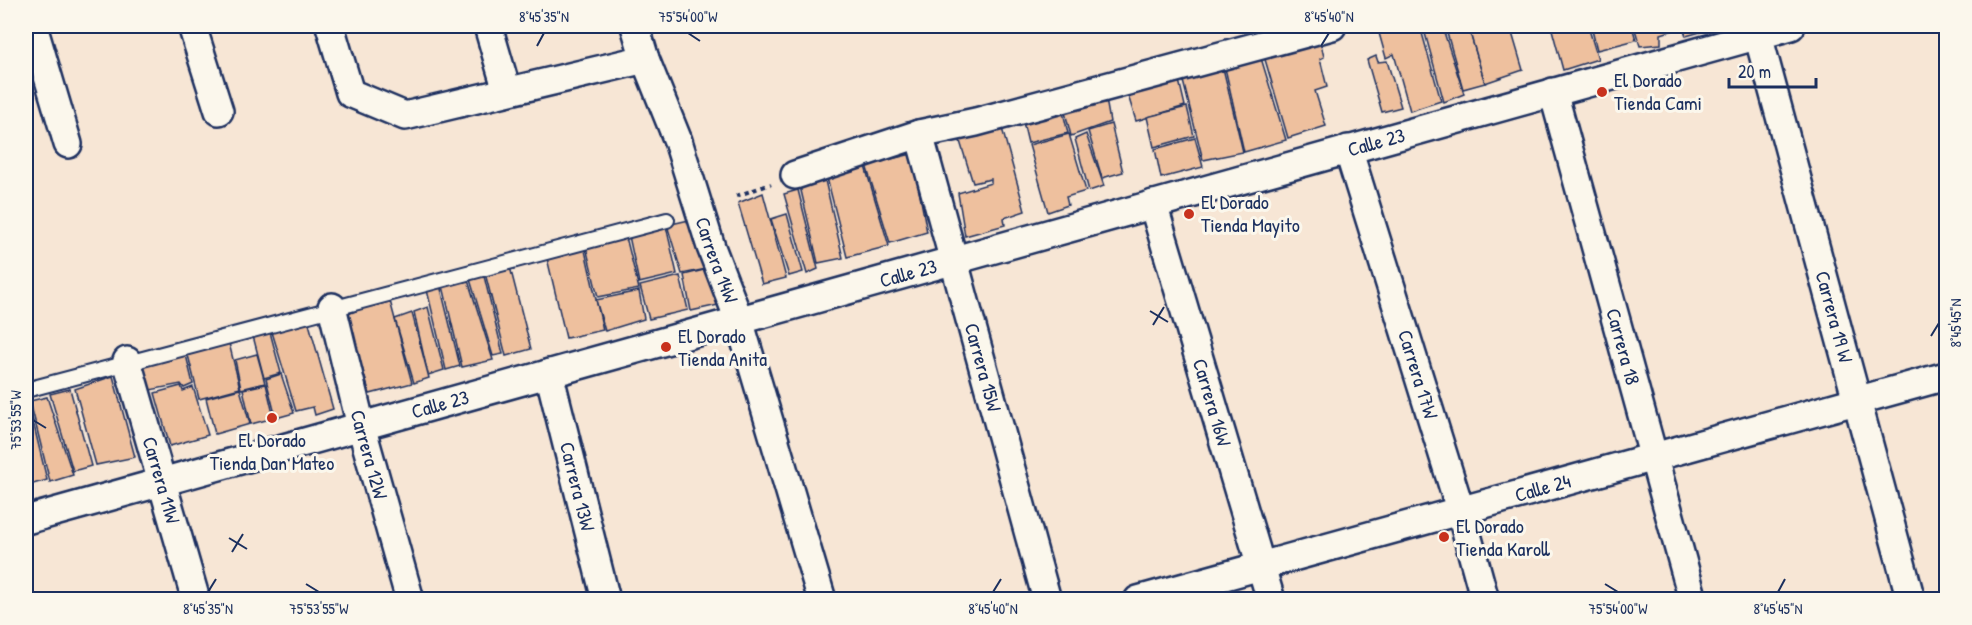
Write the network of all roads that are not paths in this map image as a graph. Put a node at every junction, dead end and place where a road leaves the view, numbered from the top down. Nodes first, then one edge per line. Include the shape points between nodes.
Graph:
1 (33, 26) edge
2 (192, 26) edge
3 (330, 26) edge
4 (488, 26) edge
5 (635, 26) edge
6 (1332, 26) edge
7 (1791, 26) edge
8 (1758, 35) junction
9 (645, 59) junction
10 (507, 91) junction
11 (1553, 92) junction
12 (219, 111) dead end
13 (919, 134) junction
14 (68, 144) dead end
15 (1348, 150) junction
16 (795, 176) road end
17 (1153, 204) junction
18 (668, 220) dead end
19 (952, 261) junction
20 (332, 307) junction
21 (739, 320) junction
22 (127, 361) junction
23 (549, 373) junction
24 (1947, 376) edge
25 (26, 390) edge
26 (1858, 399) junction
27 (361, 426) junction
28 (1654, 458) junction
29 (161, 482) junction
30 (1460, 510) junction
31 (26, 520) edge
32 (1262, 565) junction
33 (196, 600) edge
34 (410, 600) edge
35 (606, 600) edge
36 (822, 600) edge
37 (1047, 600) edge
38 (1138, 600) edge
39 (1271, 600) edge
40 (1485, 600) edge
41 (1693, 600) edge
42 (1911, 600) edge

1 - 14 street
2 - 12 street
3 - 10 street via 350,93 405,116
4 - 10 street
5 - 9 street, Carrera 14W
6 - 13 street
7 - 8 street, Calle 23
8 - 11 street, Calle 23
8 - 26 street, Carrera 19 W
9 - 10 street
9 - 21 street, Carrera 14W via 678,141
11 - 15 street, Calle 23
11 - 28 street, Carrera 18
13 - 16 street
13 - 19 street, Carrera 15W
15 - 17 street, Calle 23
15 - 30 street, Carrera 17W
17 - 19 street, Calle 23
17 - 32 street, Carrera 16W
18 - 20 lane
19 - 21 street, Calle 23
19 - 37 street, Carrera 15W
20 - 22 lane
20 - 27 street, Carrera 12W
21 - 23 street, Calle 23
21 - 36 street, Carrera 14W
22 - 25 lane
22 - 29 street, Carrera 11W
23 - 27 street, Calle 23
23 - 35 street, Carrera 13W
24 - 26 street, Calle 24
26 - 28 street, Calle 24
26 - 42 street, Carrera 19 W
27 - 29 street, Calle 23
27 - 34 street, Carrera 12W
28 - 30 street, Calle 24
28 - 41 street, Carrera 18
29 - 31 street, Calle 23
29 - 33 street, Carrera 11W
30 - 32 street, Calle 24
30 - 40 street, Carrera 17W
32 - 38 street, Calle 24
32 - 39 street, Carrera 16W

